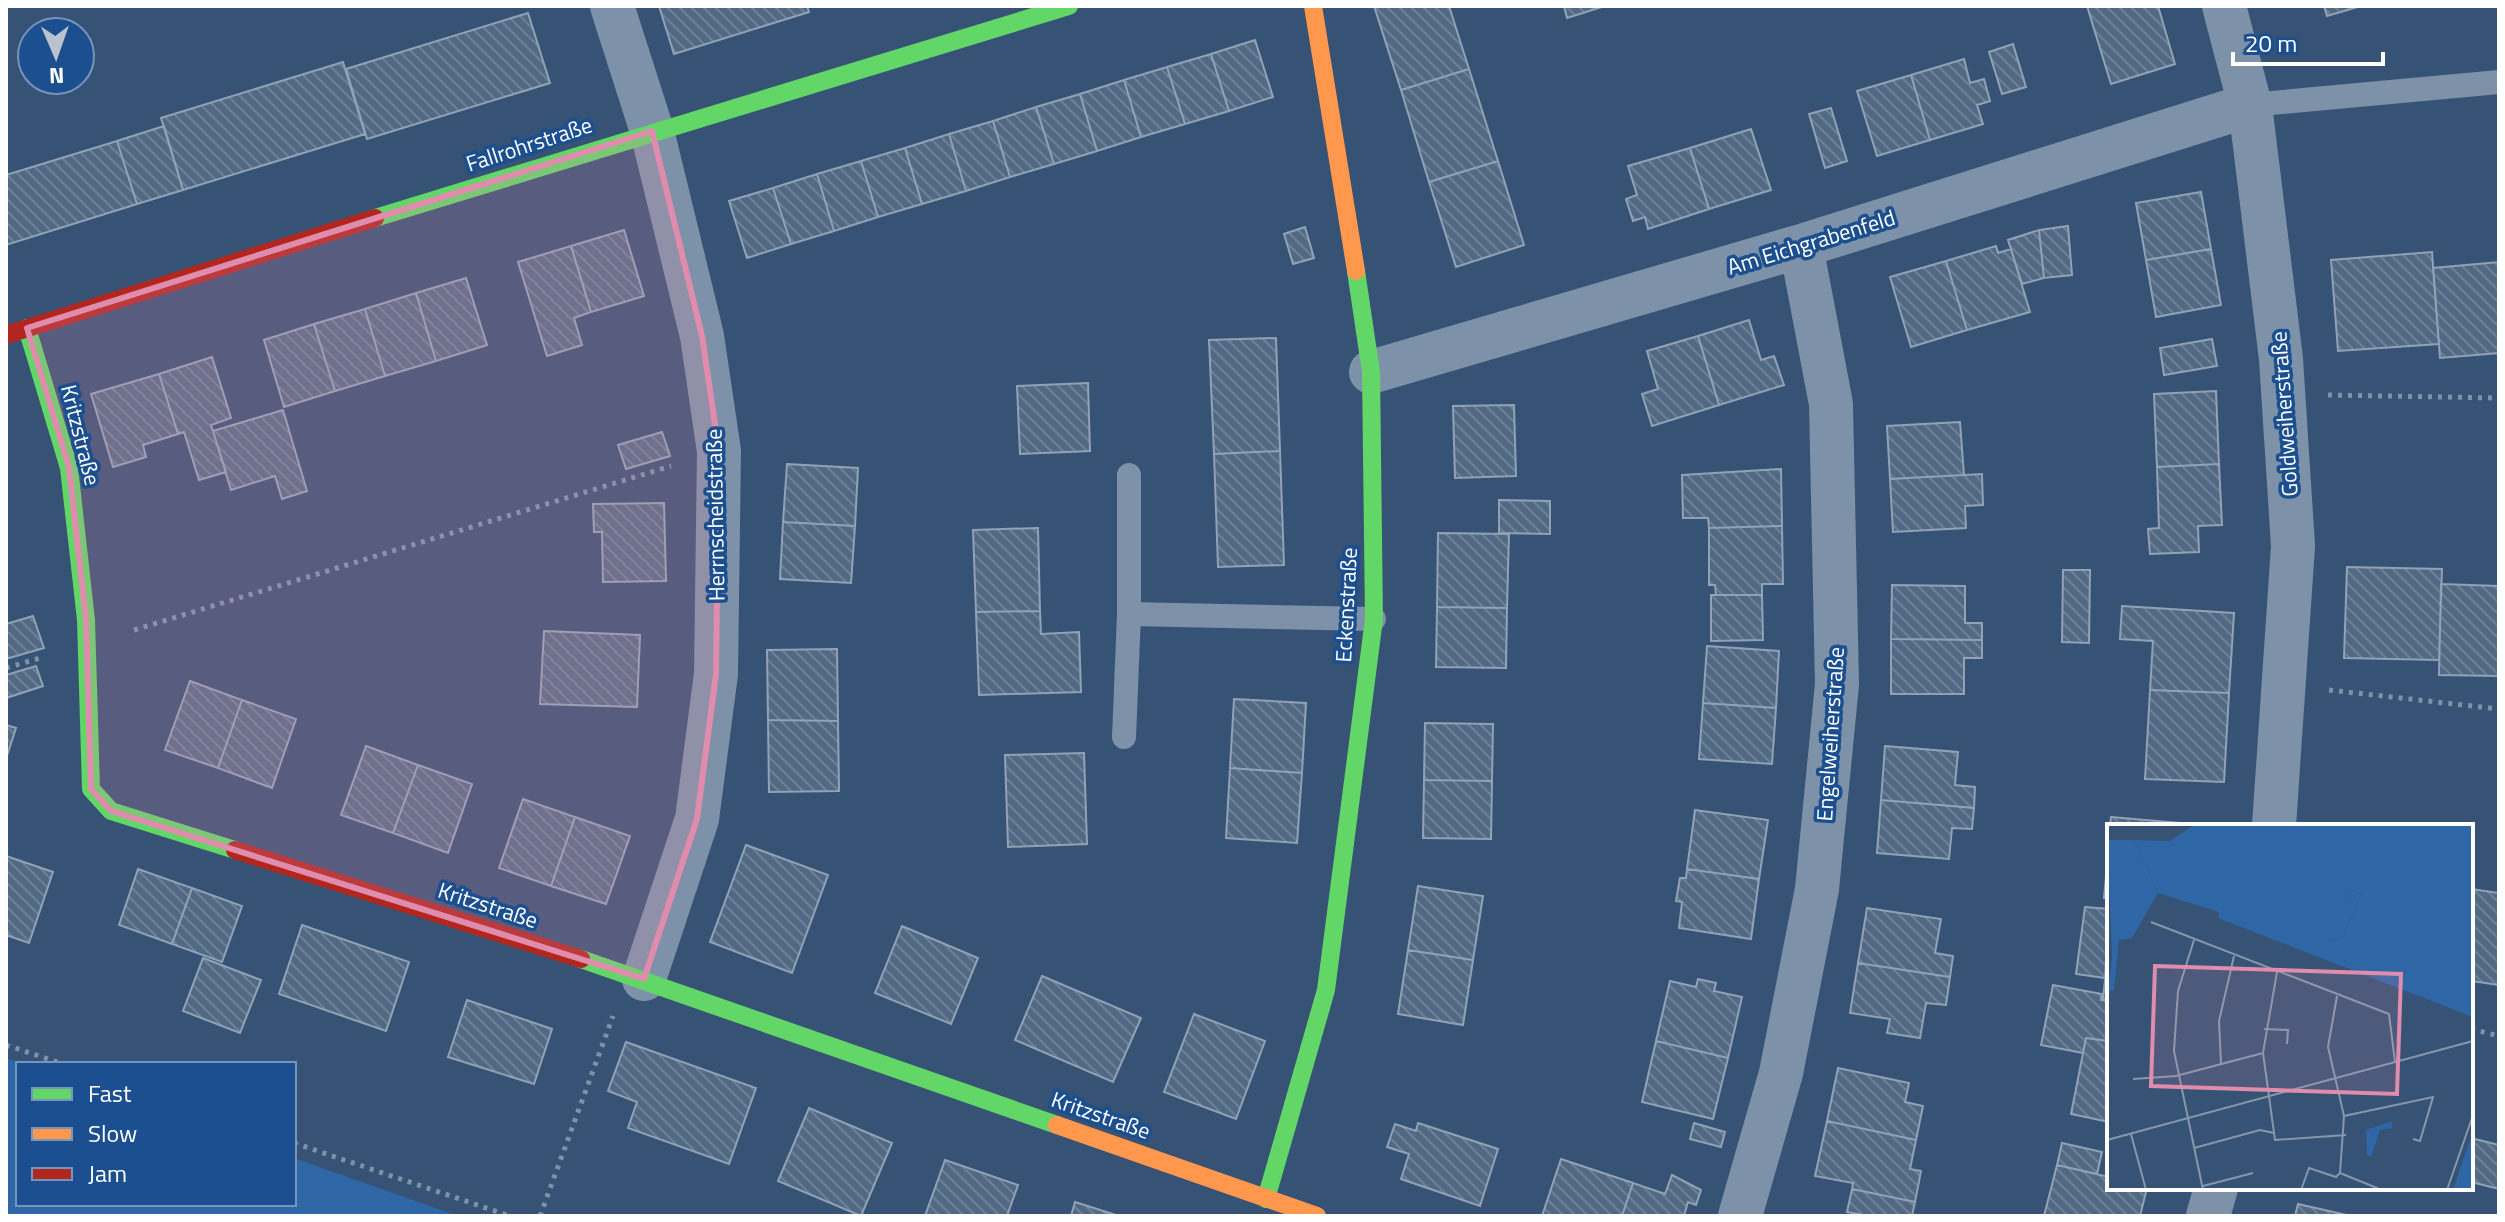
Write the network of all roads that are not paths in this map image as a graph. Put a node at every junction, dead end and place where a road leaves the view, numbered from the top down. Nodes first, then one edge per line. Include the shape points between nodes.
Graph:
1 (612, 6) edge
2 (1069, 6) edge
3 (1313, 6) edge
4 (2224, 6) edge
5 (2499, 82) edge
6 (2250, 105) junction
7 (652, 131) junction
8 (1801, 246) junction
9 (27, 328) junction
10 (6, 335) edge
11 (1371, 372) junction
12 (1129, 475) dead end
13 (1129, 614) junction
14 (1374, 619) junction
15 (1124, 737) dead end
16 (2274, 824) edge
17 (644, 979) junction
18 (2215, 1190) edge
19 (1266, 1199) junction
20 (1317, 1216) edge
21 (1740, 1216) edge
22 (2208, 1216) edge

1 - 7 street, Herrnscheidstraße
2 - 7 street, Fallrohrstraße
3 - 11 street, Eckenstraße
4 - 6 street, Goldweiherstraße
5 - 6 lane
6 - 8 street, Am Eichgrabenfeld
6 - 16 street, Goldweiherstraße via 2283,395 2293,546
7 - 9 street, Fallrohrstraße
7 - 17 street, Herrnscheidstraße via 702,336 719,451 716,674 697,819
8 - 11 street, Am Eichgrabenfeld
8 - 21 street, Engelweiherstraße via 1831,404 1837,684 1817,889 1781,1073
9 - 10 street, Fallrohrstraße
9 - 17 street, Kritzstraße via 69,468 87,645 91,789 111,811
11 - 14 street, Eckenstraße
12 - 13 lane
13 - 14 lane
13 - 15 lane
14 - 19 street, Eckenstraße via 1326,990
17 - 19 street, Kritzstraße
18 - 22 street
19 - 20 street, Kritzstraße

